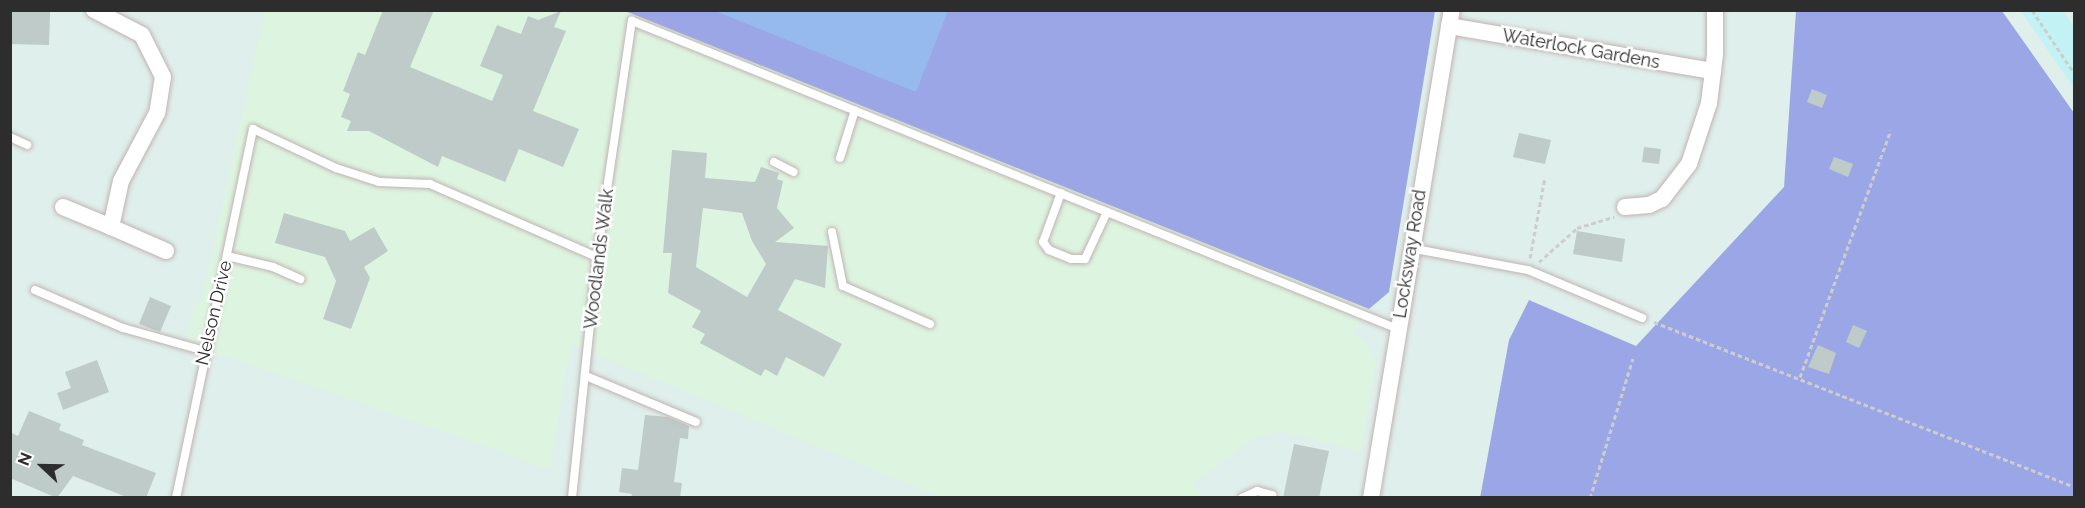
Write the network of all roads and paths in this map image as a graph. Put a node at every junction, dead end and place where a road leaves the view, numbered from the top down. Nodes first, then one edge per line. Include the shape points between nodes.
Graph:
1 (94, 10) edge
2 (1715, 10) edge
3 (2032, 10) edge
4 (115, 15) edge
5 (1450, 18) edge
6 (1713, 71) junction
7 (2074, 73) edge
8 (855, 110) junction
9 (1891, 130) dead end
10 (10, 137) edge
11 (27, 145) dead end
12 (840, 158) dead end
13 (774, 162) dead end
14 (794, 172) dead end
15 (1545, 177) dead end
16 (1061, 193) junction
17 (63, 207) dead end
18 (1625, 207) joint
19 (1107, 212) junction
20 (111, 227) junction
21 (832, 232) dead end
22 (1410, 248) junction
23 (166, 251) dead end
24 (227, 256) junction
25 (597, 257) junction
26 (1528, 270) junction
27 (300, 279) dead end
28 (35, 290) dead end
29 (1642, 318) joint
30 (930, 324) dead end
31 (1398, 329) junction
32 (204, 351) junction
33 (1633, 358) dead end
34 (586, 376) junction
35 (1800, 377) junction
36 (696, 422) dead end
37 (2074, 487) edge
38 (1272, 495) dead end
39 (176, 498) edge
40 (572, 498) edge
41 (1242, 498) edge
42 (1371, 498) edge
43 (1590, 498) edge

1 - 4 street
2 - 6 street
3 - 7 path
4 - 20 street via 142,35 163,77 157,113 121,182
5 - 6 street, Waterlock Gardens
5 - 22 street, Locksway Road
6 - 18 street via 1700,136 1679,181 1656,202
8 - 12 lane
8 - 16 lane
8 - 25 lane, Woodlands Walk via 632,21
9 - 35 path
10 - 11 lane
13 - 14 lane
15 - 26 path
16 - 19 lane
16 - 19 lane via 1043,242 1049,250 1071,259 1085,259
17 - 20 street
18 - 26 path via 1614,217 1577,228
19 - 31 lane
20 - 23 street
21 - 30 lane via 843,286
22 - 26 lane
22 - 31 street, Locksway Road
24 - 25 lane, Nelson Drive via 253,129 336,168 379,182 430,184
24 - 27 lane via 273,267
24 - 32 lane, Nelson Drive
25 - 34 lane, Woodlands Walk
26 - 29 lane
28 - 32 lane via 123,328
29 - 35 path
31 - 42 street, Locksway Road
32 - 39 lane, Nelson Drive
33 - 43 path
34 - 36 lane
34 - 40 lane, Woodlands Walk
35 - 37 path
38 - 41 lane via 1257,491

